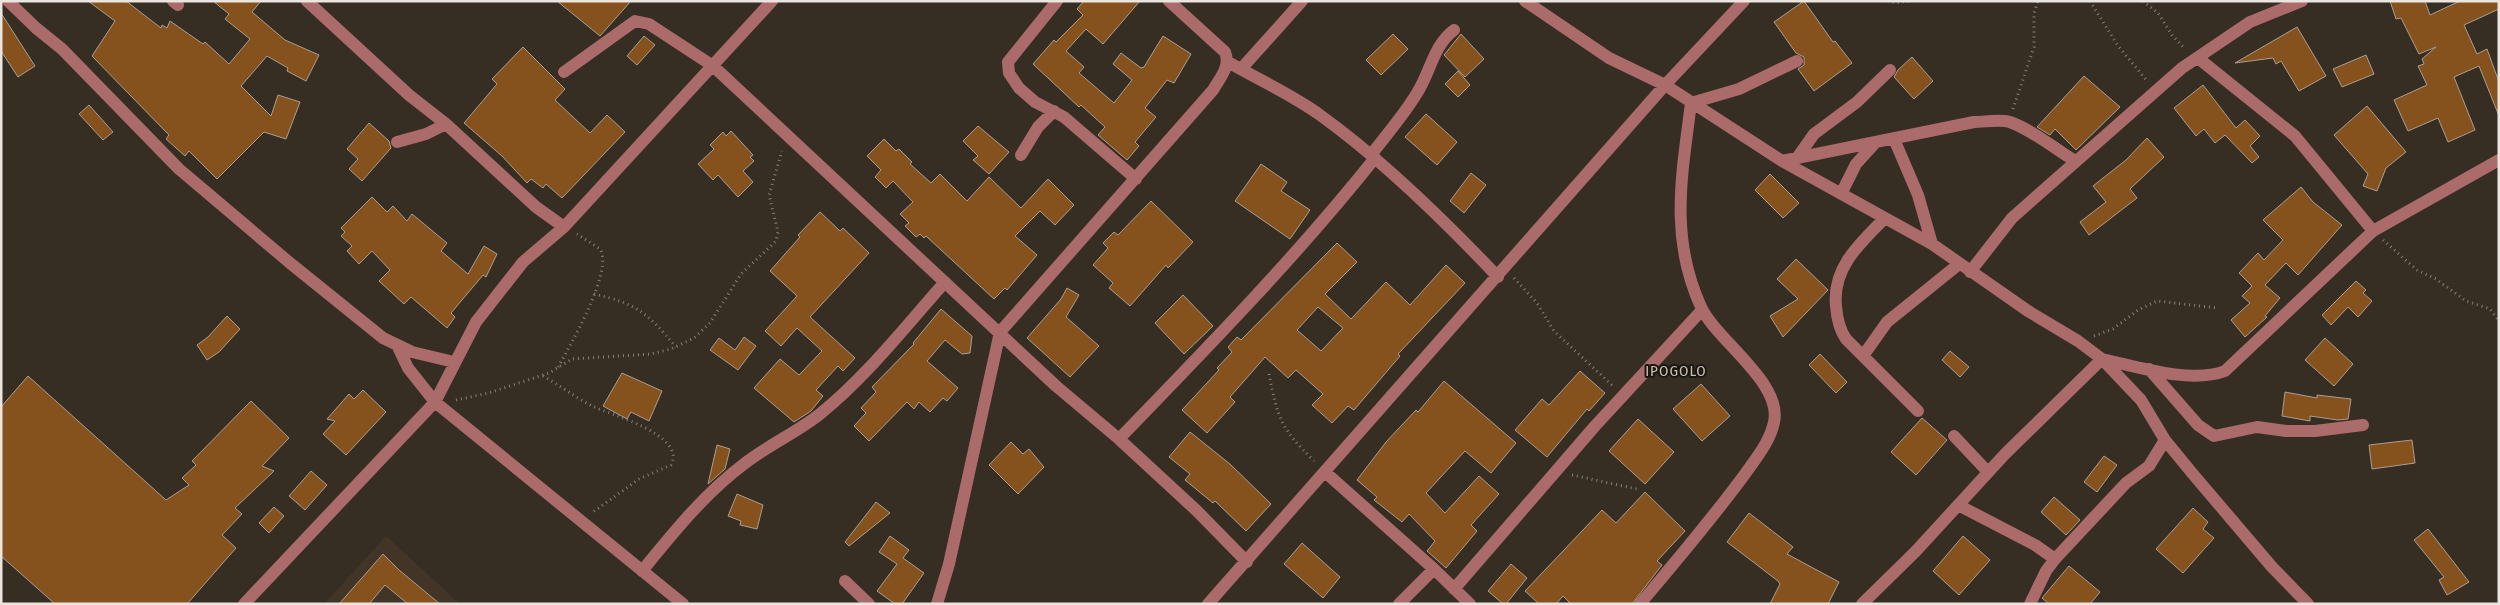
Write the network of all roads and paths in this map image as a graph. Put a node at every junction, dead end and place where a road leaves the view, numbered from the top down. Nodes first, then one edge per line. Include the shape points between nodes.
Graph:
1 (8, 1) edge
2 (307, 1) edge
3 (772, 1) edge
4 (1057, 1) edge
5 (1169, 1) edge
6 (1302, 1) edge
7 (1525, 1) edge
8 (1744, 1) edge
9 (1888, 1) edge
10 (1910, 1) edge
11 (2038, 1) edge
12 (2090, 1) edge
13 (2143, 1) edge
14 (2302, 1) edge
15 (2275, 6) edge
16 (1454, 30) dead end
17 (2198, 58) junction
18 (1797, 61) dead end
19 (1228, 62) junction
20 (712, 66) junction
21 (1241, 69) junction
22 (1890, 70) dead end
23 (564, 72) dead end
24 (1665, 85) junction
25 (2156, 92) junction
26 (1691, 103) junction
27 (1054, 112) junction
28 (2010, 122) junction
29 (446, 124) junction
30 (786, 136) junction
31 (1894, 139) junction
32 (397, 142) dead end
33 (1876, 142) junction
34 (1021, 155) dead end
35 (1373, 157) junction
36 (1797, 158) junction
37 (2499, 160) edge
38 (1782, 161) junction
39 (2074, 161) junction
40 (1136, 179) junction
41 (1841, 194) junction
42 (1885, 218) junction
43 (564, 227) junction
44 (2373, 231) junction
45 (1932, 244) junction
46 (1959, 264) junction
47 (1970, 272) junction
48 (1501, 273) junction
49 (944, 282) junction
50 (594, 294) junction
51 (2218, 308) dead end
52 (1702, 310) junction
53 (2499, 321) edge
54 (1000, 332) junction
55 (2078, 341) junction
56 (397, 345) junction
57 (676, 347) junction
58 (1863, 356) junction
59 (2102, 359) junction
60 (454, 362) junction
61 (556, 369) junction
62 (2149, 369) junction
63 (1269, 374) dead end
64 (543, 376) junction
65 (1623, 396) junction
66 (435, 402) junction
67 (1918, 411) dead end
68 (2363, 425) dead end
69 (1954, 436) dead end
70 (1119, 439) junction
71 (2165, 440) junction
72 (1558, 470) junction
73 (1325, 472) junction
74 (1988, 472) junction
75 (1637, 489) dead end
76 (1958, 505) junction
77 (581, 521) junction
78 (2055, 559) junction
79 (1247, 562) junction
80 (1434, 568) junction
81 (642, 571) junction
82 (846, 581) dead end
83 (1454, 589) junction
84 (244, 604) edge
85 (683, 604) edge
86 (869, 604) edge
87 (937, 604) edge
88 (1208, 604) edge
89 (1399, 604) edge
90 (1470, 604) edge
91 (1640, 604) edge
92 (1862, 604) edge
93 (2030, 604) edge
94 (2308, 604) edge

1 - 56 street via 62,49 179,169 383,338
2 - 29 street via 409,95
3 - 20 street
4 - 27 street via 1007,66 1019,88
5 - 19 street via 1225,52
6 - 21 street
7 - 24 street via 1609,58
8 - 24 street
9 - 10 path
11 - 28 path via 2034,13 2034,47
12 - 25 path via 2118,46
13 - 17 path via 2158,13 2179,42
14 - 15 street
15 - 17 street
16 - 35 street via 1435,50 1418,92
17 - 25 street
17 - 44 street via 2295,136
18 - 26 street via 1739,89
19 - 21 street
19 - 40 street via 1213,90
20 - 23 street via 649,24 635,21
20 - 30 street
20 - 43 street
21 - 35 street via 1269,82 1314,111
22 - 36 street via 1857,102 1814,134
24 - 26 street
24 - 48 street
25 - 39 street
26 - 38 street
26 - 52 street via 1679,201 1681,243
27 - 34 street via 1038,127
27 - 40 street
28 - 31 street via 1974,122
28 - 39 street
29 - 32 street
29 - 43 street via 536,207
30 - 49 street
30 - 57 path via 769,192 778,232 776,241 741,274 702,332
31 - 33 street
31 - 45 street via 1918,196
33 - 36 street
33 - 41 street via 1856,164
35 - 48 street
35 - 70 street via 1328,215 1240,313
36 - 38 street
37 - 44 street
38 - 41 street
39 - 47 street via 2012,218
40 - 54 street
41 - 42 street
42 - 45 street
42 - 58 street via 1850,255 1837,283 1835,298 1840,331
43 - 50 path via 589,240 602,253 603,264
43 - 60 street via 523,262 476,322
44 - 53 path via 2417,270 2436,279 2466,301 2490,309
44 - 62 street via 2225,372 2197,376
45 - 46 street
46 - 47 street
46 - 58 street via 1887,322
47 - 55 street
48 - 65 path via 1537,303 1554,331
48 - 73 street
49 - 54 street
49 - 81 street via 886,350 844,392 820,414 725,479
50 - 57 path via 634,306
50 - 61 path via 574,341
51 - 55 path via 2157,301 2138,310 2113,329
52 - 65 street
52 - 91 street via 1762,384 1774,409 1775,421 1767,444 1731,493
54 - 70 street via 1056,386
54 - 87 street via 949,564
55 - 59 street
56 - 60 street
56 - 66 street via 408,368
57 - 61 path via 631,357 572,359
58 - 67 street
59 - 62 street
59 - 71 street via 2141,400
59 - 74 street
60 - 66 street
61 - 64 path
62 - 68 street via 2181,407 2211,435 2249,427 2315,431
63 - 73 path via 1284,429
64 - 66 path via 465,400
64 - 77 path via 591,405 652,430 665,440 674,455 671,465 639,479
65 - 72 street
66 - 77 street
66 - 84 street
69 - 74 street
70 - 79 street
71 - 78 street via 2150,466 2126,484
71 - 94 street via 2272,567
72 - 75 path via 1594,482
72 - 83 street
73 - 79 street
73 - 80 street
74 - 76 street
76 - 78 street via 2028,541
76 - 92 street
77 - 81 street
78 - 93 street
79 - 88 street
80 - 83 street
80 - 89 street
81 - 85 street
82 - 86 street
83 - 90 street

